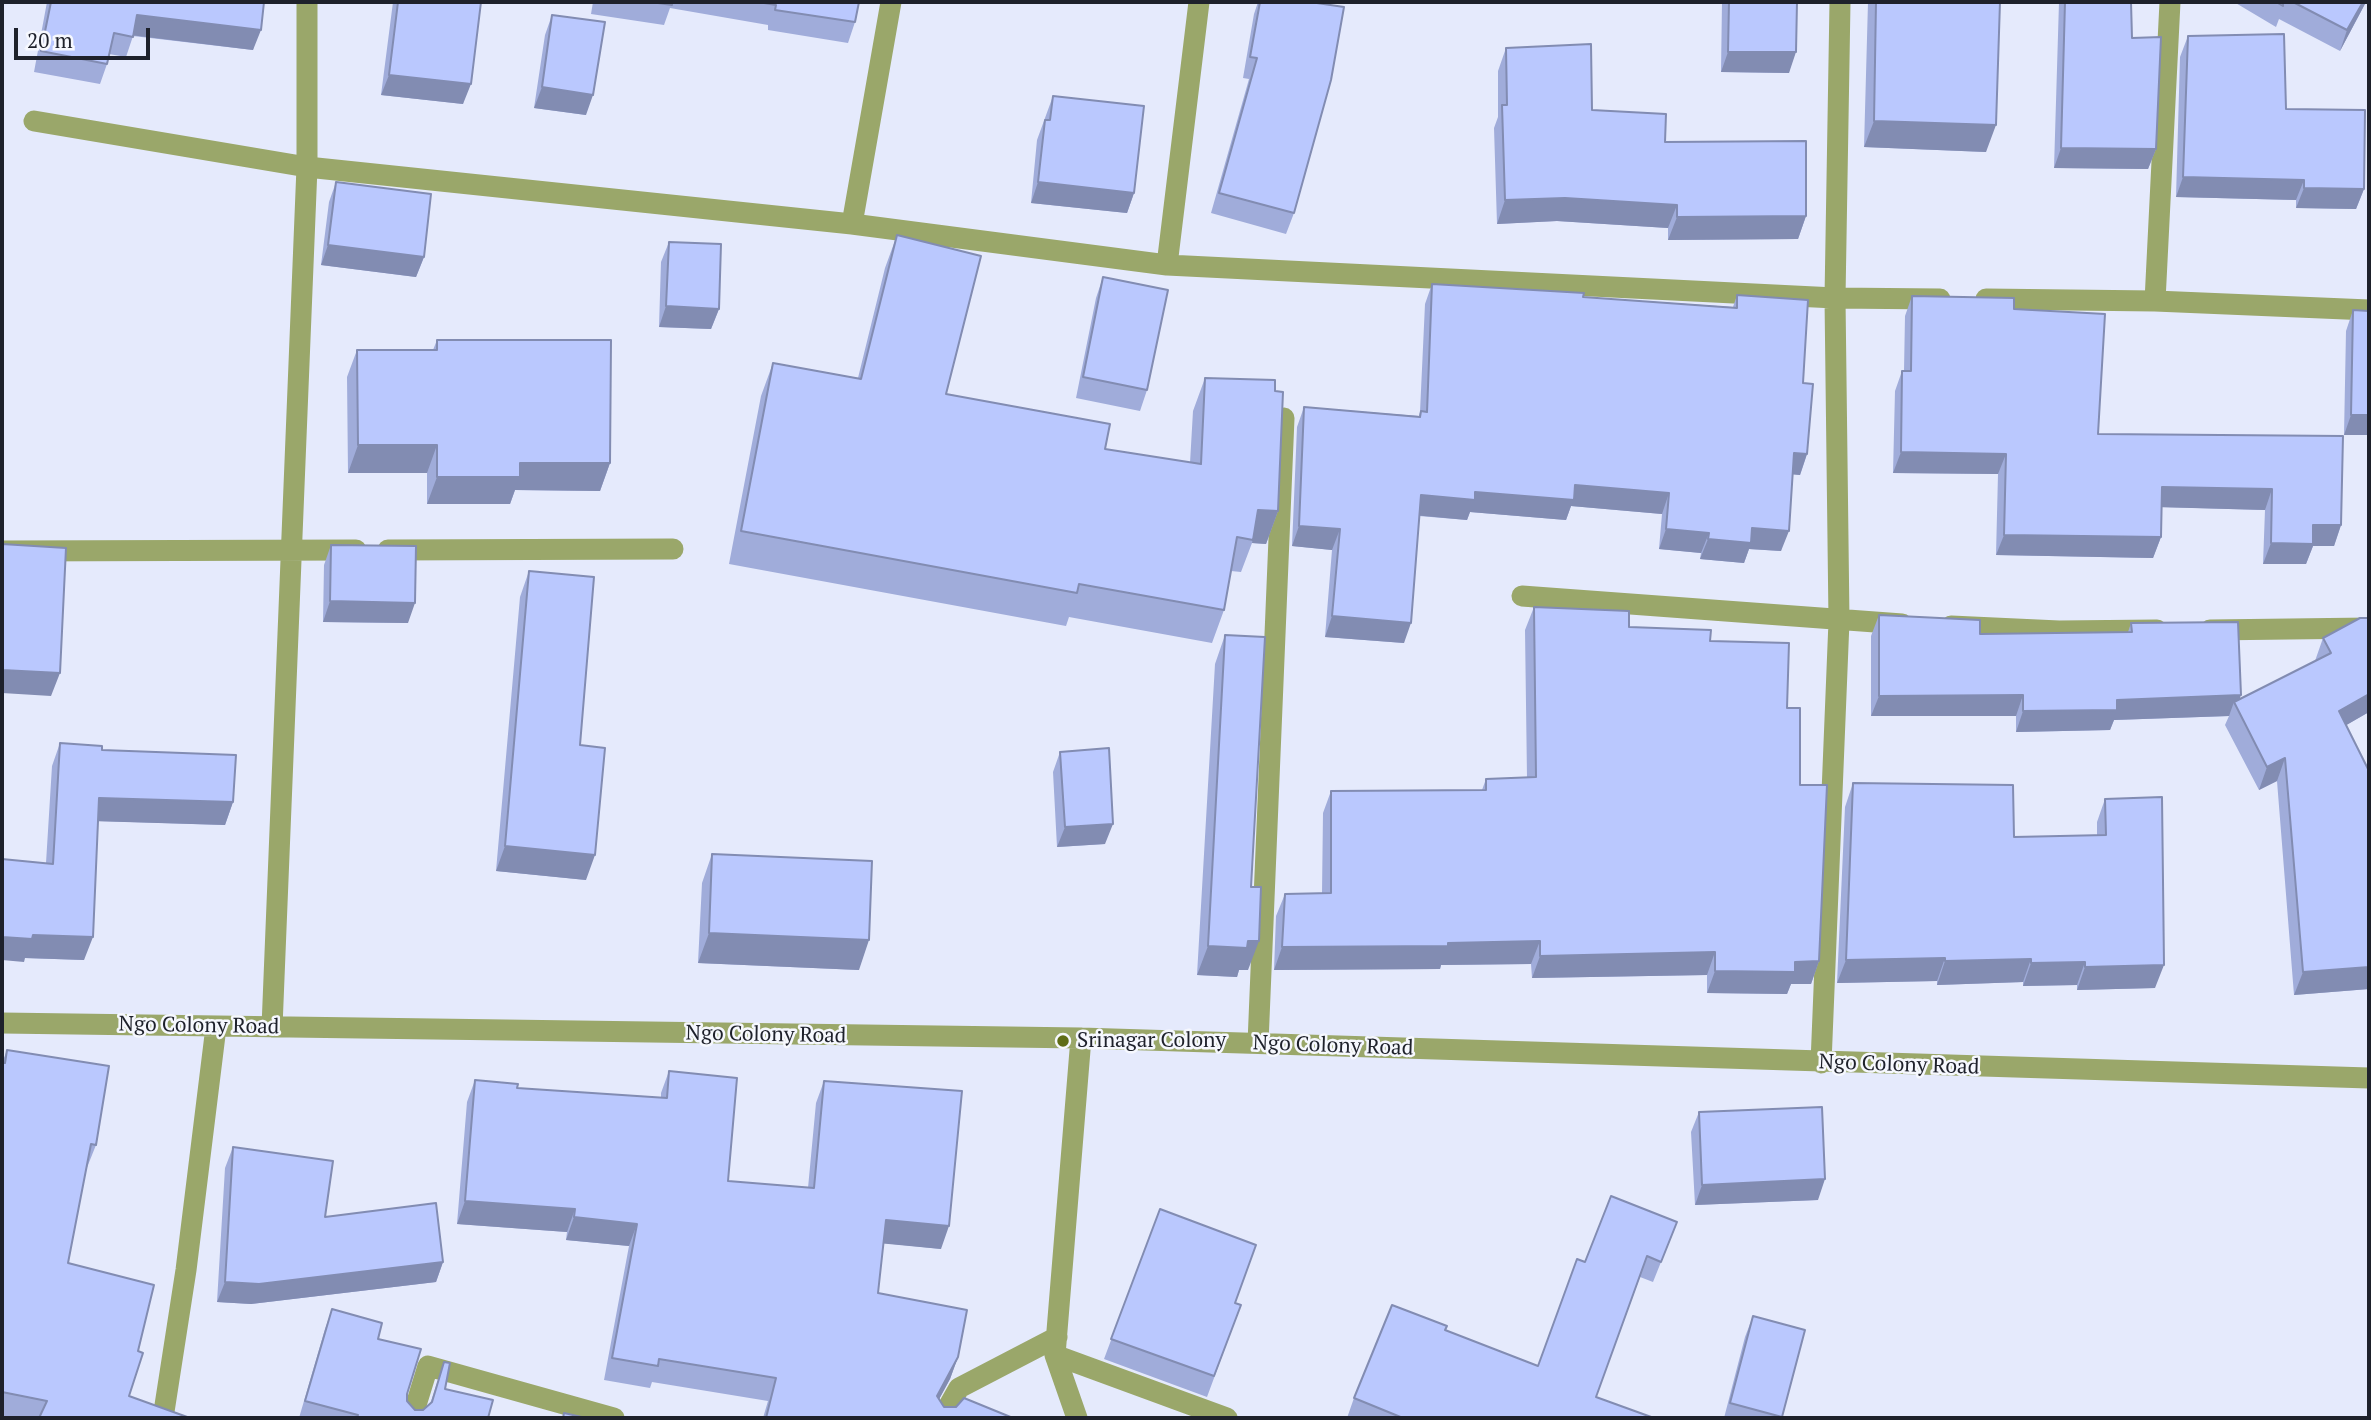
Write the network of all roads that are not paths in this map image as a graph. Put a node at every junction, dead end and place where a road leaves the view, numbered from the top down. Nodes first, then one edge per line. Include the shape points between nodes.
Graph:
1 (307, 2) edge
2 (891, 2) edge
3 (1199, 2) edge
4 (1840, 2) edge
5 (2170, 2) edge
6 (34, 121) dead end
7 (307, 167) junction
8 (852, 224) junction
9 (1167, 265) junction
10 (1835, 298) junction
11 (2155, 301) junction
12 (2369, 310) edge
13 (1284, 418) edge
14 (673, 549) dead end
15 (292, 550) junction
16 (2, 551) edge
17 (1522, 596) dead end
18 (1839, 621) junction
19 (2369, 628) edge
20 (2, 1023) edge
21 (216, 1027) junction
22 (272, 1027) junction
23 (1081, 1038) junction
24 (1258, 1043) junction
25 (1821, 1063) junction
26 (2369, 1077) edge
27 (1056, 1346) junction
28 (163, 1418) edge
29 (412, 1418) edge
30 (614, 1418) edge
31 (942, 1418) edge
32 (1077, 1418) edge
33 (1227, 1418) edge

1 - 7 street
2 - 8 street
3 - 9 street
4 - 10 street
5 - 11 street
6 - 7 street
7 - 8 street
7 - 15 street
8 - 9 street
9 - 10 street
10 - 11 street
10 - 18 street
11 - 12 street
13 - 24 street
14 - 15 street
15 - 16 street
15 - 22 street
17 - 18 street
18 - 19 street via 2059,631
18 - 25 street
20 - 21 street, Ngo Colony Road
21 - 22 street, Ngo Colony Road
21 - 28 street
22 - 23 street, Ngo Colony Road
23 - 24 street, Ngo Colony Road
23 - 27 street
24 - 25 street, Ngo Colony Road
25 - 26 street, Ngo Colony Road
27 - 31 street via 959,1388
27 - 32 street
27 - 33 street
29 - 30 street via 428,1366

